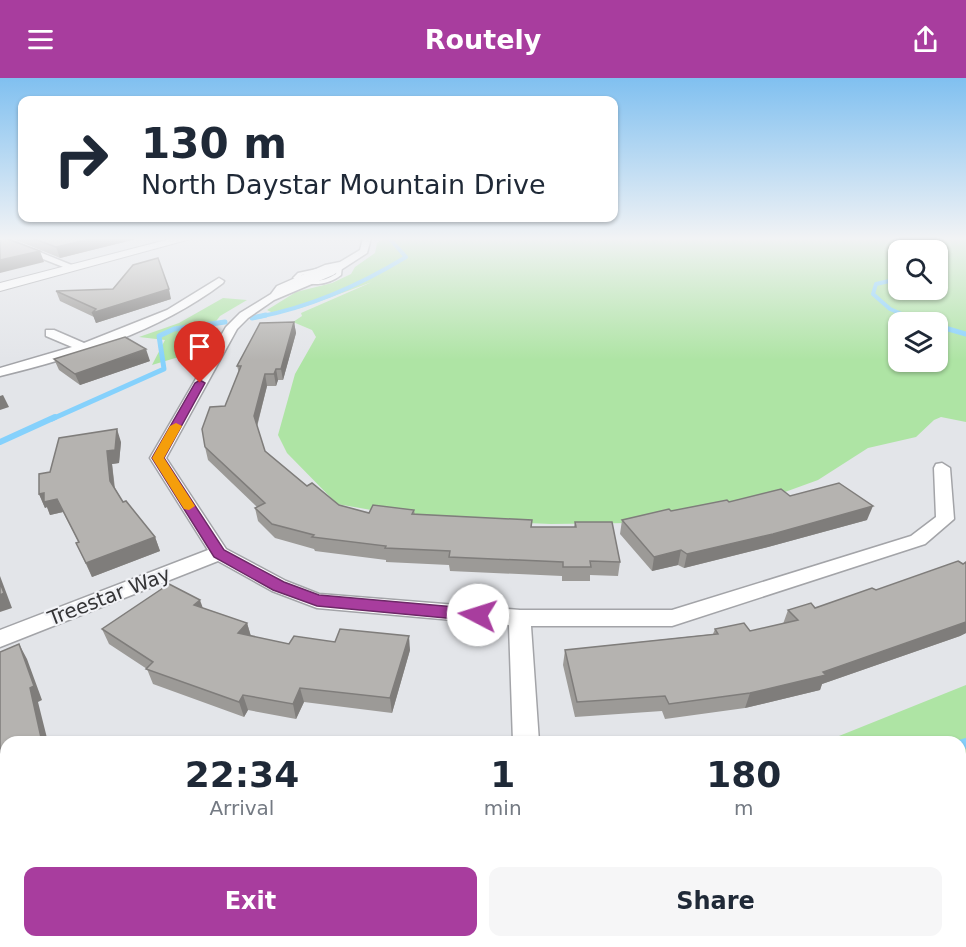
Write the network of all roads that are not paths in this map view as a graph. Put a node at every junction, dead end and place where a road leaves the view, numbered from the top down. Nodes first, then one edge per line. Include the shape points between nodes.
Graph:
1 (33, 279) edge
2 (307, 279) edge
3 (309, 279) edge
4 (219, 281) dead end
5 (302, 281) junction
6 (0, 287) edge
7 (50, 333) dead end
8 (81, 346) junction
9 (0, 372) edge
10 (942, 468) dead end
11 (219, 554) junction
12 (520, 618) junction
13 (0, 639) edge
14 (526, 736) edge

1 - 6 main road
2 - 5 street
3 - 5 street
4 - 8 street via 165,316
5 - 11 street via 242,316 232,327 158,458
7 - 8 street
8 - 9 street
10 - 12 street via 945,519 918,540 672,618
11 - 12 street via 317,601
11 - 13 street, Treestar Way
12 - 14 street

